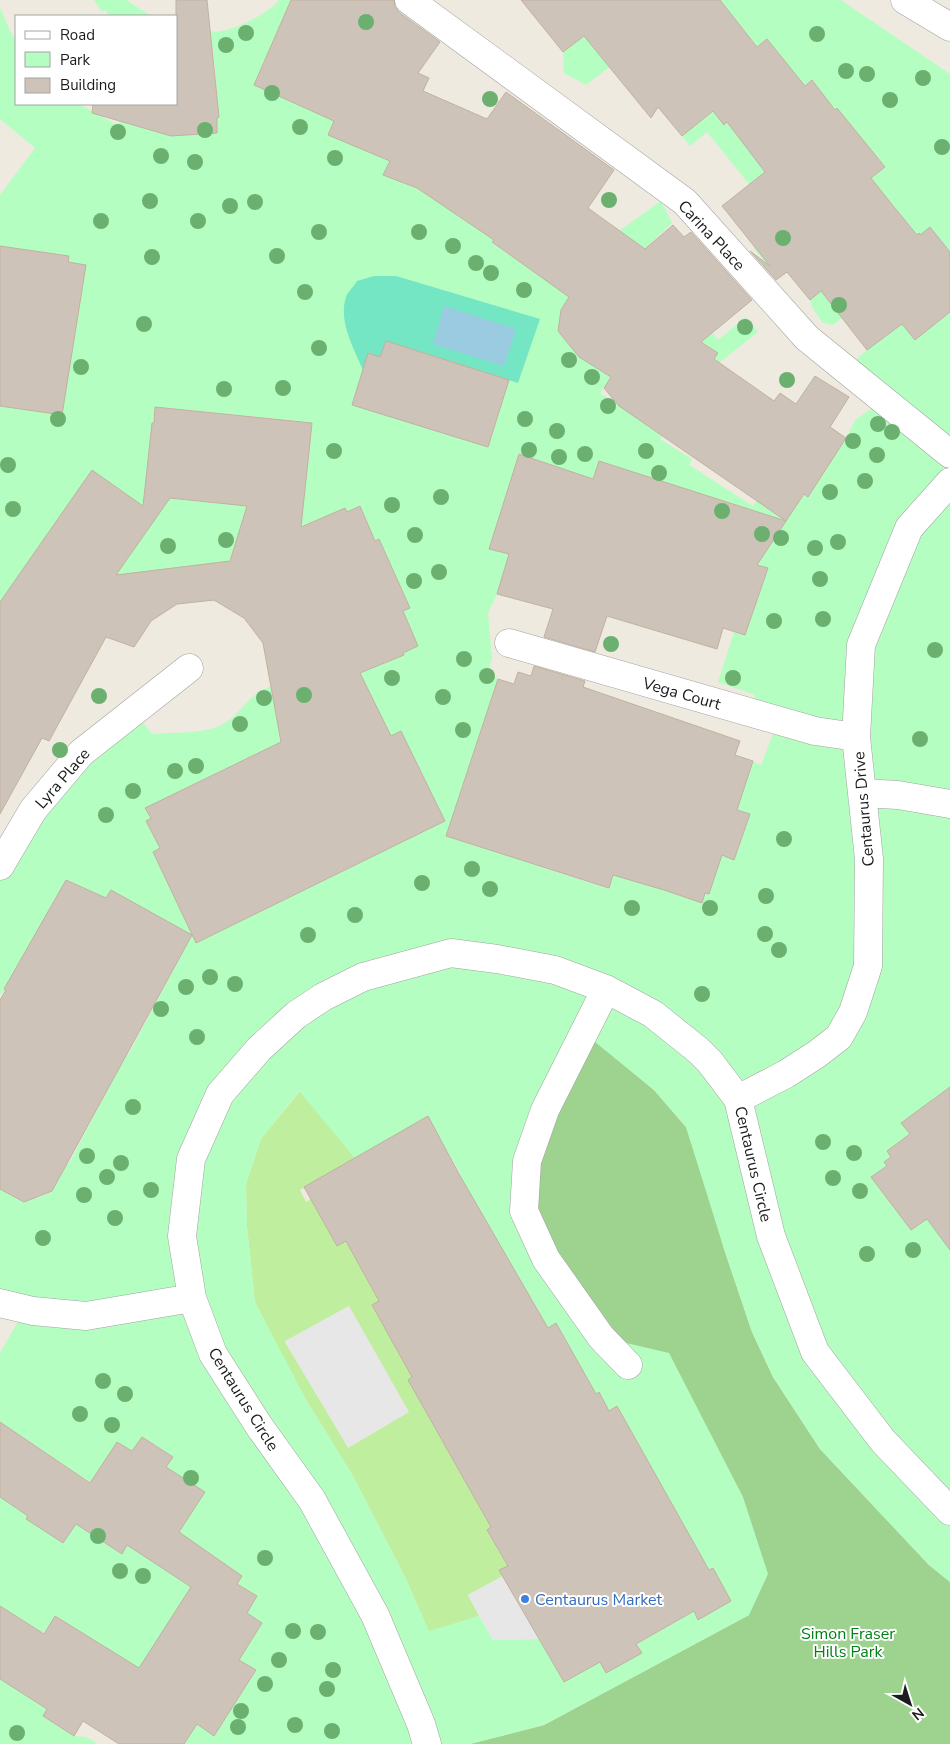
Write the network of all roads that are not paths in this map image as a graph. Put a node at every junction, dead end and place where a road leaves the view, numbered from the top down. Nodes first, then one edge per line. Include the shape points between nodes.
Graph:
1 (409, 0) edge
2 (905, 0) edge
3 (950, 27) edge
4 (942, 448) edge
5 (950, 482) edge
6 (509, 643) dead end
7 (189, 668) dead end
8 (856, 737) junction
9 (862, 793) junction
10 (950, 804) edge
11 (0, 866) edge
12 (606, 989) junction
13 (738, 1099) junction
14 (192, 1298) junction
15 (0, 1303) edge
16 (628, 1365) dead end
17 (950, 1512) edge
18 (427, 1744) edge

1 - 4 street, Carina Place via 685,202 807,338
2 - 3 street
5 - 8 street, Centaurus Drive via 910,528 861,645
6 - 8 street, Vega Court via 815,731
7 - 11 street, Lyra Place via 81,753 33,810
8 - 9 street, Centaurus Drive
9 - 10 street
9 - 13 street, Centaurus Drive via 869,859 868,966 853,1012 839,1037 817,1054
12 - 13 street, Centaurus Circle via 653,1014 698,1050
12 - 14 street, Centaurus Circle via 555,970 451,953 363,976 296,1014 259,1049 220,1094 191,1159 182,1236
12 - 16 street via 546,1110 527,1161 524,1211 546,1259 601,1337
13 - 17 street, Centaurus Circle via 771,1236 815,1352 883,1440
14 - 15 street via 86,1316 33,1311
14 - 18 street, Centaurus Circle via 213,1354 312,1500 375,1615

